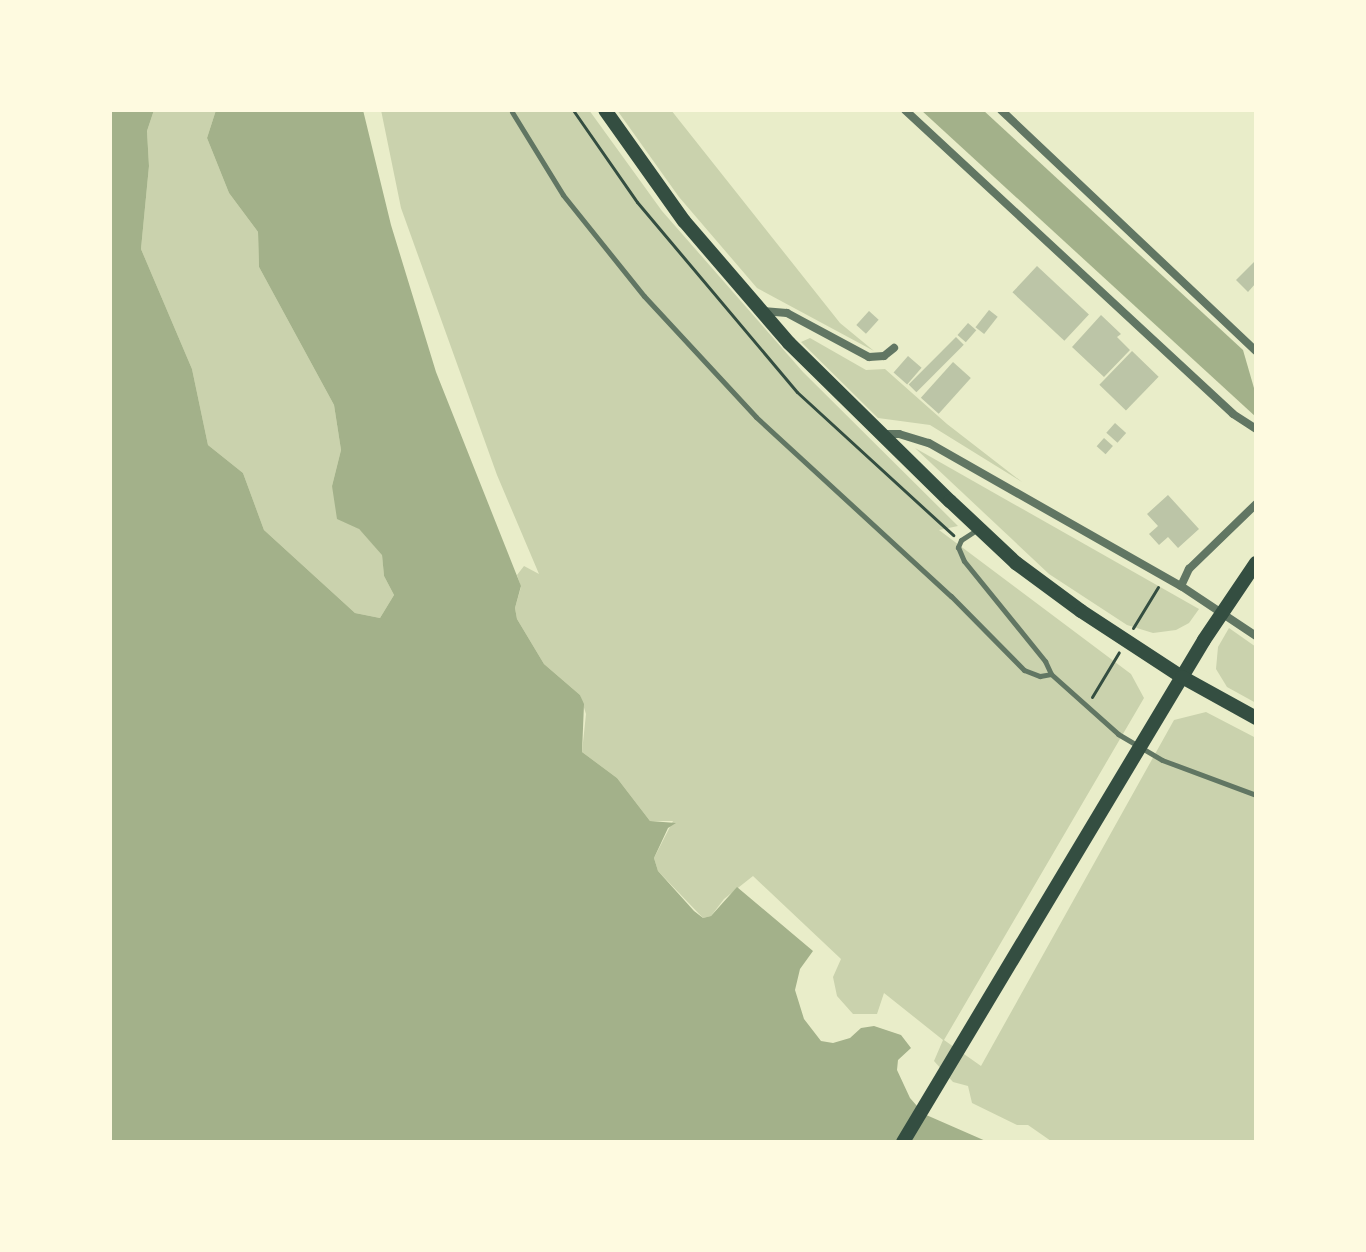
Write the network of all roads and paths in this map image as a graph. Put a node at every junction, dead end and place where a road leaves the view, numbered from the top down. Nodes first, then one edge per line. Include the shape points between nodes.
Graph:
1 (573, 110) edge
2 (605, 110) edge
3 (905, 110) edge
4 (1001, 110) edge
5 (512, 112) edge
6 (762, 311) junction
7 (894, 348) dead end
8 (1256, 351) edge
9 (1256, 429) edge
10 (880, 434) junction
11 (1256, 504) edge
12 (979, 528) junction
13 (961, 540) junction
14 (1256, 563) edge
15 (1164, 577) junction
16 (1181, 586) junction
17 (1256, 636) edge
18 (1126, 640) junction
19 (1051, 674) junction
20 (1182, 677) junction
21 (1092, 697) dead end
22 (1256, 718) edge
23 (1256, 795) edge
24 (903, 1142) edge

1 - 13 path via 637,202 797,392
2 - 6 main road via 684,221
3 - 9 street via 1233,414
4 - 8 street
5 - 19 lane via 563,195 644,296 756,417 1024,670
6 - 7 street via 787,313 869,357 884,356
6 - 10 main road
10 - 12 main road
10 - 15 street via 929,443
11 - 16 street via 1189,569
12 - 13 lane
12 - 18 main road via 1016,563
13 - 19 lane via 964,561
14 - 20 main road
15 - 16 street
15 - 18 path
16 - 17 street
18 - 20 main road
18 - 21 path
19 - 23 lane via 1118,734 1162,760
20 - 22 main road
20 - 24 main road

